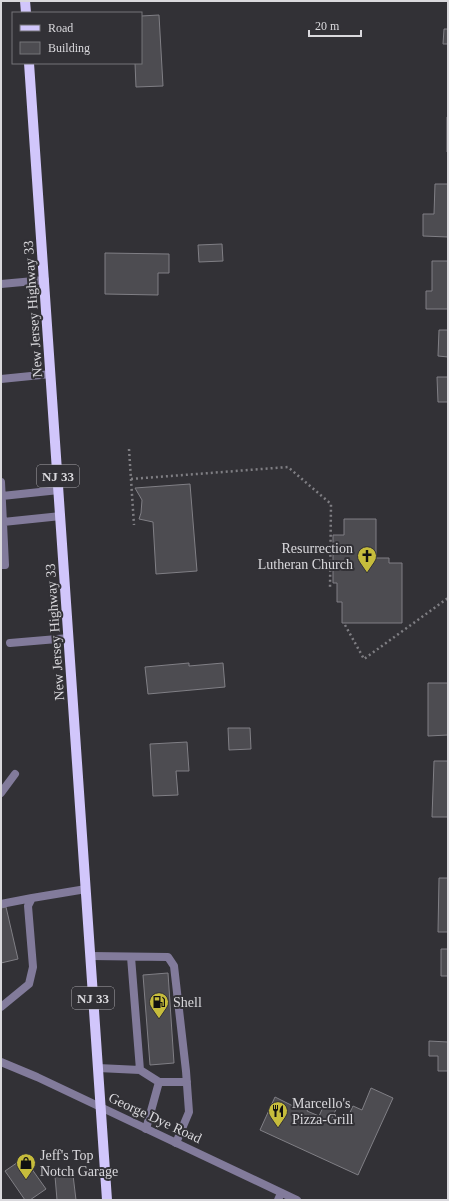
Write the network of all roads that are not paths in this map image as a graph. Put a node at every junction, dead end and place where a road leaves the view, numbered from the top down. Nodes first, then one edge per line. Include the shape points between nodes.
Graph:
1 (25, 1) edge
2 (26, 12) edge
3 (30, 64) edge
4 (45, 280) junction
5 (1, 284) edge
6 (52, 374) junction
7 (1, 379) edge
8 (1, 482) edge
9 (59, 490) junction
10 (2, 496) edge
11 (61, 516) junction
12 (3, 522) junction
13 (1, 565) edge
14 (69, 638) junction
15 (10, 643) dead end
16 (15, 774) dead end
17 (1, 793) edge
18 (86, 889) junction
19 (32, 898) junction
20 (1, 904) edge
21 (91, 956) junction
22 (132, 957) junction
23 (1, 1008) edge
24 (1, 1062) edge
25 (98, 1068) junction
26 (140, 1070) junction
27 (159, 1082) junction
28 (187, 1082) junction
29 (101, 1107) junction
30 (146, 1129) junction
31 (176, 1143) junction
32 (279, 1196) edge
33 (107, 1200) edge
34 (297, 1200) edge

1 - 2 main road
3 - 4 main road, New Jersey Highway 33 / NJ 33
4 - 5 street
4 - 6 main road, New Jersey Highway 33 / NJ 33
6 - 7 street
6 - 9 main road, New Jersey Highway 33 / NJ 33
8 - 10 street
9 - 10 street
9 - 11 main road, New Jersey Highway 33 / NJ 33
10 - 12 street
11 - 12 street
11 - 14 main road, New Jersey Highway 33 / NJ 33
12 - 13 street via 5,565
14 - 15 street
14 - 18 main road, New Jersey Highway 33 / NJ 33
16 - 17 street
18 - 19 street
18 - 21 main road, New Jersey Highway 33 / NJ 33
19 - 20 street
19 - 23 street via 28,906 33,967 29,984
21 - 22 street
21 - 25 main road, New Jersey Highway 33 / NJ 33
22 - 26 street
22 - 28 street via 168,957 174,966
24 - 29 street, George Dye Road
25 - 26 street
25 - 29 main road, New Jersey Highway 33 / NJ 33
26 - 27 street
27 - 28 street
27 - 30 street
28 - 31 street via 189,1112
29 - 30 street, George Dye Road
29 - 33 main road, New Jersey Highway 33 / NJ 33
30 - 31 street, George Dye Road
31 - 32 street, George Dye Road
32 - 34 street, George Dye Road

